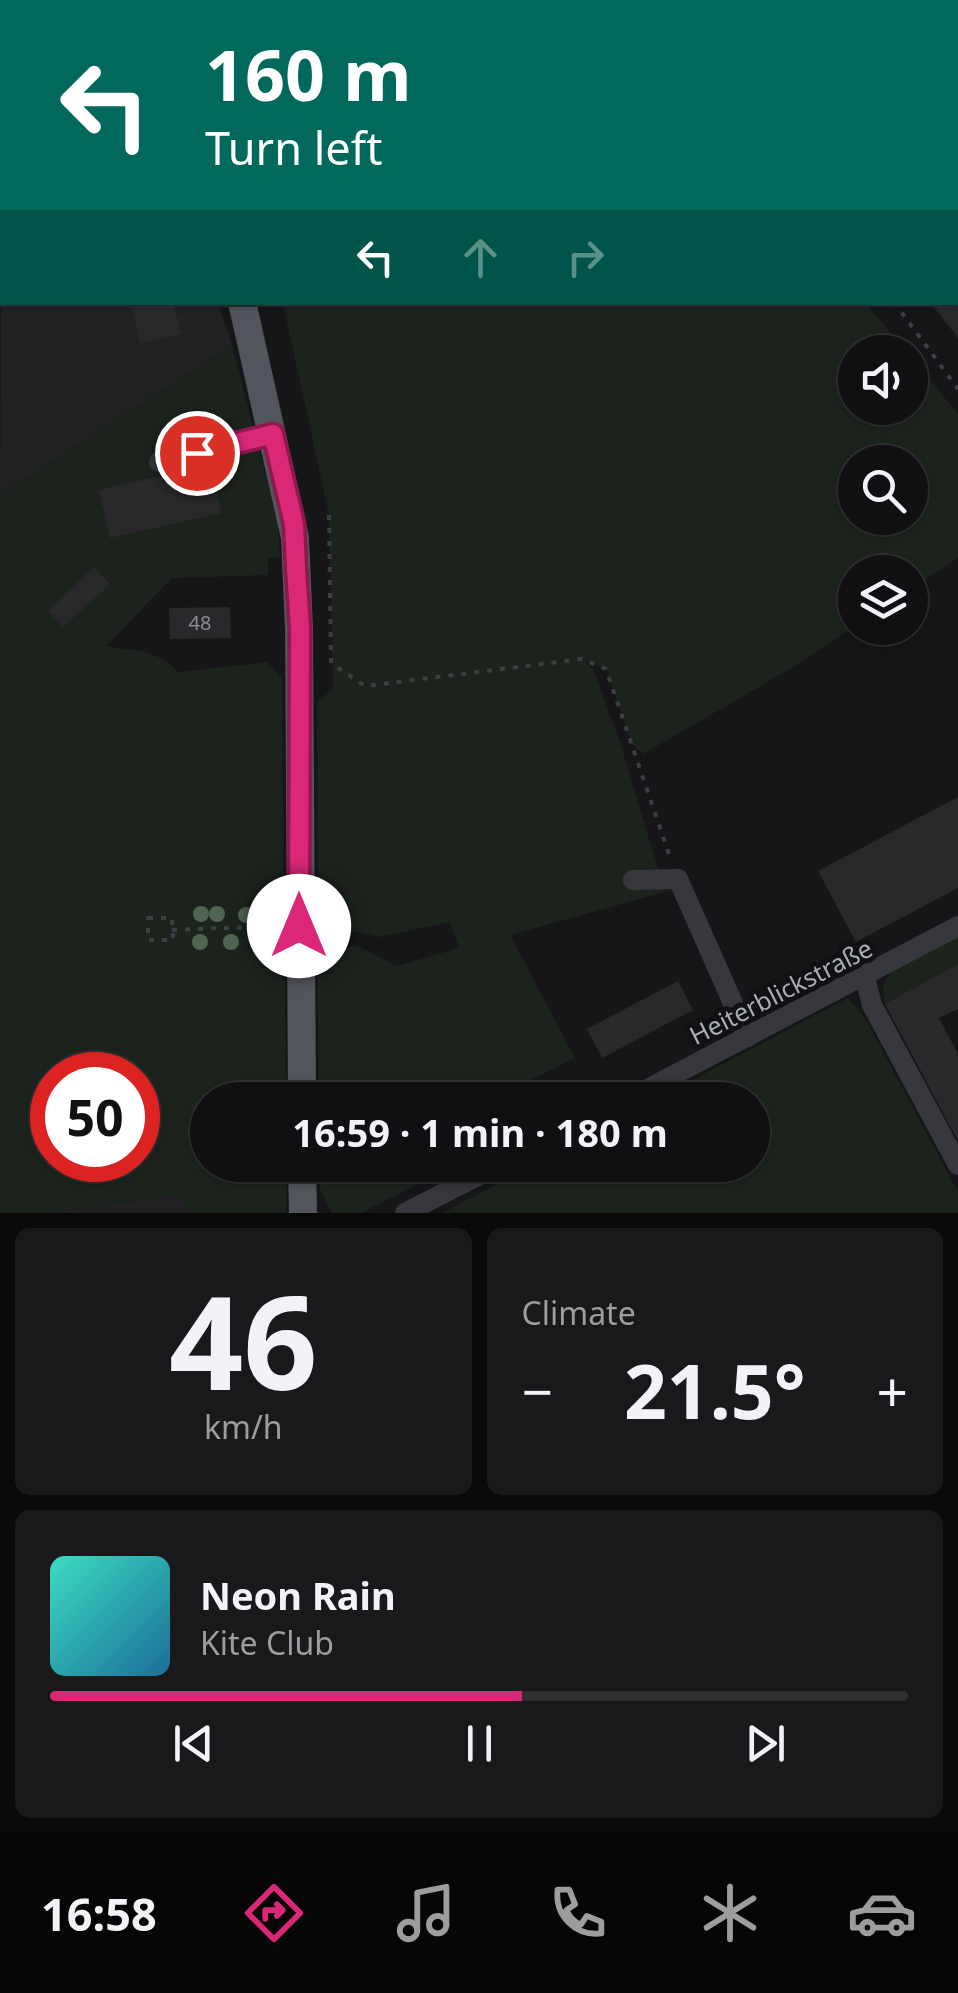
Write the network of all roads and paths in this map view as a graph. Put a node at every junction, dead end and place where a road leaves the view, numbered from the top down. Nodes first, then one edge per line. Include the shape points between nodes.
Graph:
1 (243, 305) edge
2 (896, 305) edge
3 (958, 389) edge
4 (273, 434) junction
5 (159, 462) dead end
6 (328, 515) dead end
7 (678, 879) junction
8 (632, 880) dead end
9 (299, 926) junction
10 (958, 926) edge
11 (172, 930) junction
12 (865, 977) junction
13 (748, 1037) junction
14 (302, 1082) edge
15 (661, 1082) edge
16 (958, 1165) edge
17 (302, 1182) edge
18 (466, 1182) edge
19 (303, 1213) edge
20 (405, 1213) edge

1 - 4 main road
2 - 3 path
4 - 5 street
4 - 9 main road via 294,524 297,574
6 - 7 path via 332,663 365,686 582,659 606,669
7 - 8 street
7 - 13 street
9 - 11 path
9 - 14 main road
10 - 12 street, Heiterblickstraße
11 - 11 path via 172,940 148,940 148,918 172,918
12 - 13 street, Heiterblickstraße
12 - 16 street via 872,1005
13 - 15 street, Heiterblickstraße
17 - 19 main road
18 - 20 street

